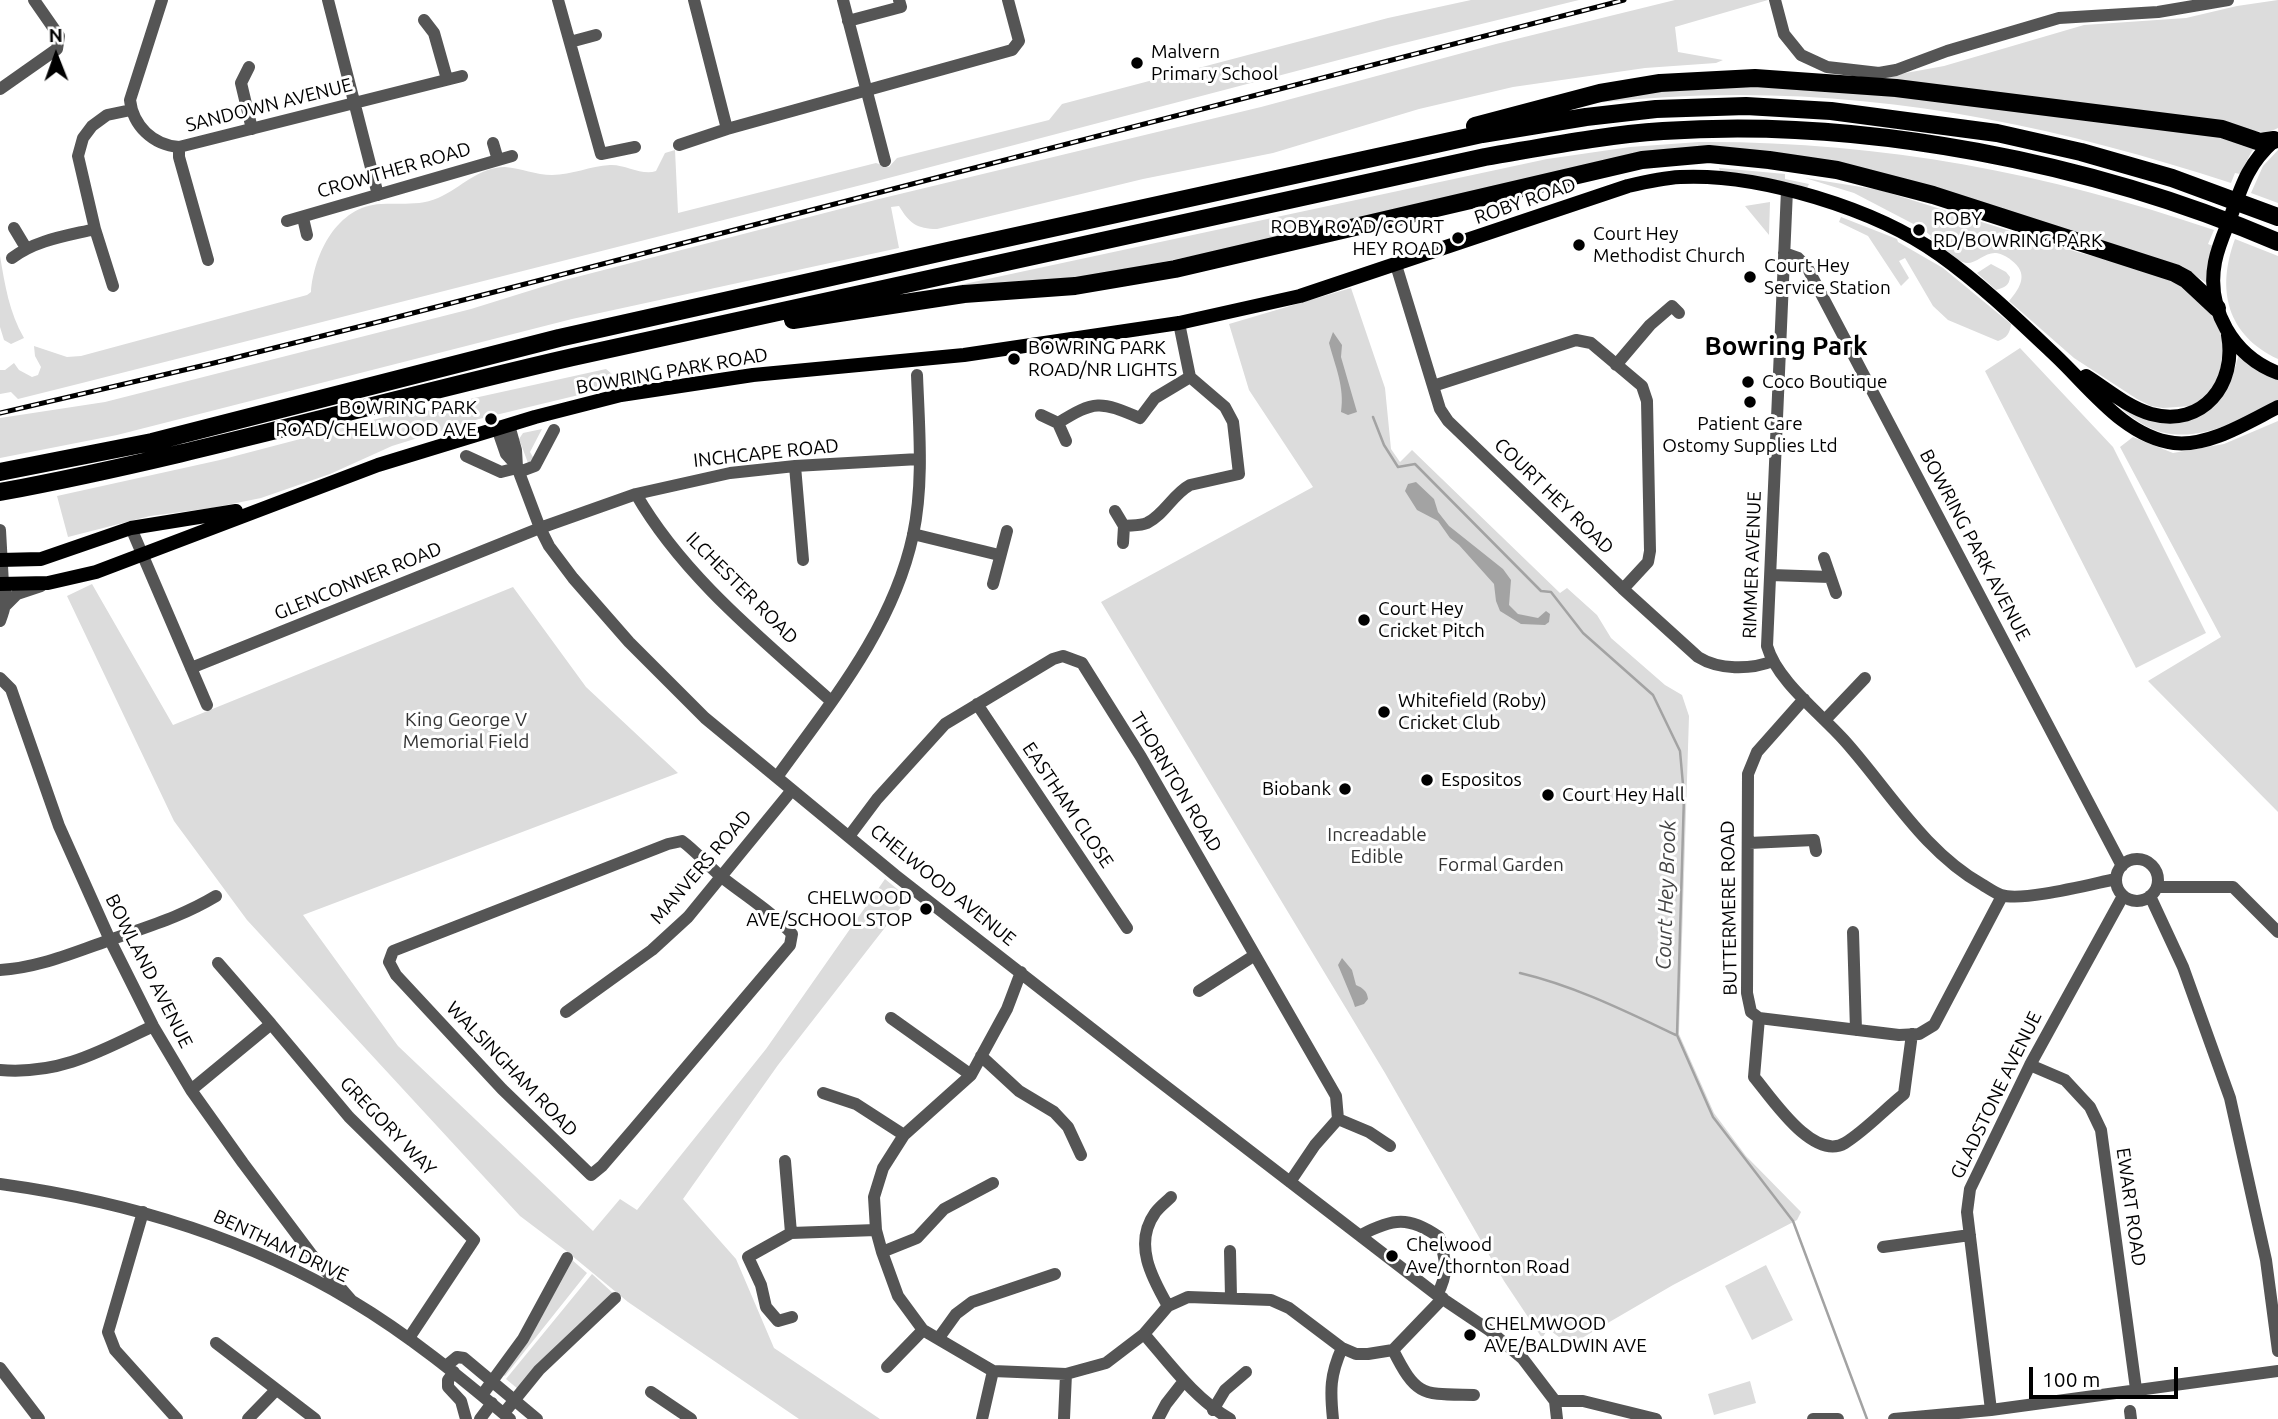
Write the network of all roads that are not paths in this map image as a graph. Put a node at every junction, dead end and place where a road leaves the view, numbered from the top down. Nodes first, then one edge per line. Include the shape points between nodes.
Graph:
1 (34, 0) edge
2 (162, 0) edge
3 (328, 0) edge
4 (558, 0) edge
5 (694, 0) edge
6 (842, 0) edge
7 (899, 0) edge
8 (1009, 0) edge
9 (1774, 0) edge
10 (2228, 0) edge
11 (424, 20) dead end
12 (848, 21) junction
13 (596, 35) dead end
14 (570, 42) junction
15 (249, 67) dead end
16 (462, 76) dead end
17 (447, 79) junction
18 (0, 89) edge
19 (868, 90) junction
20 (356, 103) junction
21 (131, 110) junction
22 (252, 129) junction
23 (727, 129) junction
24 (2276, 138) edge
25 (493, 143) dead end
26 (680, 145) dead end
27 (179, 147) junction
28 (635, 147) dead end
29 (512, 156) dead end
30 (498, 160) junction
31 (886, 161) dead end
32 (1242, 187) junction
33 (1787, 190) junction
34 (378, 195) junction
35 (2278, 217) edge
36 (303, 218) junction
37 (287, 221) dead end
38 (14, 228) dead end
39 (95, 229) junction
40 (307, 235) dead end
41 (2278, 242) edge
42 (26, 248) junction
43 (1784, 253) junction
44 (12, 258) dead end
45 (208, 260) dead end
46 (1396, 265) junction
47 (113, 286) dead end
48 (2217, 309) junction
49 (1679, 313) dead end
50 (1179, 323) junction
51 (2227, 330) junction
52 (633, 344) junction
53 (964, 355) joint
54 (2057, 356) junction
55 (1616, 365) junction
56 (2278, 373) edge
57 (918, 374) dead end
58 (1190, 377) junction
59 (1433, 386) junction
60 (2278, 407) edge
61 (1041, 415) dead end
62 (1058, 423) junction
63 (503, 427) junction
64 (554, 430) dead end
65 (1066, 441) dead end
66 (466, 456) dead end
67 (919, 458) junction
68 (796, 466) junction
69 (518, 469) junction
70 (0, 472) edge
71 (0, 492) edge
72 (636, 494) junction
73 (275, 503) junction
74 (1115, 512) dead end
75 (1124, 526) junction
76 (131, 528) junction
77 (540, 528) junction
78 (0, 530) edge
79 (1007, 531) dead end
80 (913, 534) junction
81 (1123, 543) dead end
82 (142, 555) junction
83 (999, 555) junction
84 (1824, 558) dead end
85 (1, 560) edge
86 (803, 560) dead end
87 (1771, 575) junction
88 (1830, 577) junction
89 (48, 583) junction
90 (1, 584) edge
91 (993, 584) dead end
92 (1623, 589) junction
93 (1836, 593) dead end
94 (5, 606) junction
95 (0, 621) edge
96 (1773, 661) junction
97 (191, 668) junction
98 (0, 678) edge
99 (1865, 678) dead end
100 (1804, 699) junction
101 (831, 701) junction
102 (978, 704) junction
103 (206, 705) dead end
104 (1825, 720) junction
105 (776, 777) junction
106 (792, 790) junction
107 (850, 835) junction
108 (1749, 843) junction
109 (1816, 851) dead end
110 (2122, 866) junction
111 (721, 877) junction
112 (2116, 878) junction
113 (2154, 892) junction
114 (216, 896) dead end
115 (2002, 896) junction
116 (2123, 896) junction
117 (1127, 928) dead end
118 (1853, 932) dead end
119 (2278, 932) edge
120 (110, 940) junction
121 (1255, 955) junction
122 (218, 963) dead end
123 (0, 970) edge
124 (1021, 972) junction
125 (1199, 991) dead end
126 (566, 1012) dead end
127 (891, 1018) dead end
128 (1759, 1018) junction
129 (271, 1024) junction
130 (153, 1026) junction
131 (1856, 1030) junction
132 (1912, 1034) junction
133 (981, 1056) junction
134 (2030, 1065) junction
135 (0, 1070) edge
136 (971, 1075) junction
137 (191, 1090) junction
138 (823, 1093) dead end
139 (1338, 1119) junction
140 (904, 1135) junction
141 (1390, 1146) dead end
142 (1081, 1156) dead end
143 (785, 1161) dead end
144 (1290, 1182) junction
145 (993, 1183) dead end
146 (0, 1184) edge
147 (1171, 1197) dead end
148 (143, 1212) junction
149 (876, 1230) junction
150 (791, 1233) junction
151 (1361, 1235) junction
152 (1970, 1235) junction
153 (1883, 1247) dead end
154 (1230, 1251) dead end
155 (882, 1252) junction
156 (312, 1255) junction
157 (567, 1258) dead end
158 (1055, 1274) dead end
159 (304, 1275) junction
160 (1440, 1296) junction
161 (1231, 1297) junction
162 (615, 1298) dead end
163 (351, 1300) junction
164 (1168, 1306) junction
165 (792, 1317) dead end
166 (923, 1330) junction
167 (1143, 1334) junction
168 (409, 1338) junction
169 (938, 1339) junction
170 (216, 1343) dead end
171 (1342, 1348) junction
172 (1393, 1350) junction
173 (2278, 1351) edge
174 (887, 1367) dead end
175 (0, 1368) edge
176 (450, 1369) junction
177 (993, 1371) junction
178 (2278, 1371) edge
179 (1246, 1373) dead end
180 (1066, 1374) junction
181 (492, 1381) junction
182 (1184, 1381) junction
183 (2136, 1389) junction
184 (276, 1390) junction
185 (651, 1392) dead end
186 (1474, 1395) dead end
187 (487, 1399) junction
188 (514, 1400) junction
189 (1555, 1401) junction
190 (1213, 1410) junction
191 (1991, 1410) junction
192 (507, 1416) edge
193 (39, 1419) edge
194 (177, 1419) edge
195 (248, 1419) edge
196 (315, 1419) edge
197 (466, 1419) edge
198 (480, 1419) edge
199 (537, 1419) edge
200 (691, 1419) edge
201 (982, 1419) edge
202 (1064, 1419) edge
203 (1158, 1419) edge
204 (1230, 1419) edge
205 (1333, 1419) edge
206 (1557, 1419) edge
207 (1656, 1419) edge
208 (1813, 1419) edge
209 (1838, 1419) edge
210 (1894, 1419) edge

1 - 18 street via 58,36 57,49
2 - 21 street via 132,88
3 - 20 street
4 - 14 street
5 - 23 street
6 - 12 street
7 - 12 street via 901,7
8 - 19 street via 1019,41 1012,50
9 - 10 street via 1784,34 1801,55 1827,67 1879,73 2059,18 2158,12
11 - 17 street via 440,31
12 - 19 street
13 - 14 street
14 - 28 street via 601,154
15 - 22 street via 235,80
16 - 17 street, SANDOWN AVENUE
17 - 20 street, SANDOWN AVENUE
19 - 23 street
19 - 31 street
20 - 22 street, SANDOWN AVENUE
20 - 34 street
21 - 27 street, SANDOWN AVENUE via 137,123 157,142
21 - 39 street via 107,115 83,138 78,156
22 - 27 street, SANDOWN AVENUE
23 - 26 street
24 - 32 highway via 2260,142 2209,127 1896,88 1797,79 1708,79 1560,102
24 - 48 main road via 2243,181 2215,264
25 - 30 street
27 - 45 street
29 - 30 street, CROWTHER ROAD
30 - 34 street, CROWTHER ROAD
32 - 35 highway via 1482,134 1586,117 1746,106 1831,111 1997,133 2172,178
32 - 70 highway via 559,338 152,442
33 - 43 street, RIMMER AVENUE
33 - 46 main road, ROBY ROAD via 1718,178 1650,181
33 - 54 main road, ROBY ROAD via 1874,219 1939,254
34 - 36 street, CROWTHER ROAD
36 - 37 street, CROWTHER ROAD
36 - 40 street
38 - 42 street
39 - 42 street
39 - 47 street
41 - 52 highway via 2160,198 1993,155 1833,133 1663,131 1485,157
42 - 44 street
43 - 87 street, RIMMER AVENUE
43 - 110 street, BOWRING PARK AVENUE via 1807,267
46 - 50 main road, ROBY ROAD via 1300,296
46 - 59 street, COURT HEY ROAD
48 - 51 main road
48 - 52 highway via 2175,273 1933,195 1837,170 1709,154 1643,160 1175,269 1075,286 964,294
49 - 55 street via 1672,306
50 - 53 main road, ROBY ROAD
50 - 58 street
51 - 54 main road, ROBY ROAD via 2231,357 2224,383 2206,405 2183,415 2139,410
51 - 56 main road via 2248,355
52 - 71 highway via 177,455
53 - 63 main road, BOWRING PARK ROAD via 740,377 621,395
54 - 60 main road, ROBY ROAD via 2119,416 2164,441 2207,438
55 - 59 street via 1591,343 1576,341
55 - 92 street via 1642,386 1647,401 1650,551 1648,562
57 - 67 street
58 - 62 street via 1155,398 1137,424 1101,404
58 - 75 street via 1224,407 1233,422 1241,479 1190,485 1151,520
59 - 92 street, COURT HEY ROAD via 1448,421
61 - 62 street
62 - 65 street
63 - 69 street, CHELWOOD AVENUE via 516,450
63 - 73 main road, BOWRING PARK ROAD
64 - 69 street via 535,466
66 - 69 street via 498,471
67 - 68 street, INCHCAPE ROAD
67 - 80 street
68 - 72 street, INCHCAPE ROAD via 730,473
68 - 86 street
69 - 77 street, CHELWOOD AVENUE
72 - 77 street, INCHCAPE ROAD
72 - 101 street, ILCHESTER ROAD via 673,547 716,595
73 - 76 main road, BOWRING PARK ROAD
73 - 82 main road, BOWRING PARK ROAD
74 - 75 street
75 - 81 street
76 - 82 street
76 - 85 main road, BOWRING PARK ROAD via 41,559
77 - 97 street, GLENCONNER ROAD
77 - 105 street, CHELWOOD AVENUE via 573,579 629,642 705,718
78 - 85 street
79 - 83 street
80 - 83 street
80 - 101 street via 903,573 877,632
82 - 89 main road, BOWRING PARK ROAD
82 - 97 street
83 - 91 street
84 - 88 street
85 - 90 street
87 - 88 street
87 - 96 street, RIMMER AVENUE via 1767,646
88 - 93 street
89 - 90 main road, BOWRING PARK ROAD
89 - 94 street via 17,594
90 - 94 street
92 - 96 street, COURT HEY ROAD via 1710,664 1756,666
94 - 95 street
96 - 100 street, RIMMER AVENUE
97 - 103 street
98 - 120 street, BOWLAND AVENUE via 11,689 59,826
99 - 104 street
100 - 104 street, RIMMER AVENUE
100 - 108 street, BUTTERMERE ROAD via 1751,764
101 - 105 street
102 - 107 street, THORNTON ROAD via 937,732
102 - 117 street, EASTHAM CLOSE
102 - 121 street, THORNTON ROAD via 1053,659 1063,656 1082,663
104 - 115 street, RIMMER AVENUE via 1914,827 1961,872
105 - 106 street, CHELWOOD AVENUE
106 - 107 street, CHELWOOD AVENUE
106 - 111 street, MANVERS ROAD
107 - 124 street, CHELWOOD AVENUE
108 - 109 street via 1814,840
108 - 128 street, BUTTERMERE ROAD via 1747,993 1751,1012
110 - 112 street
110 - 113 street via 2131,860 2147,862 2156,870
111 - 111 street, WALSINGHAM ROAD via 780,921 792,934 790,945 591,1175 502,1089 389,962 393,951 668,844 682,841
111 - 126 street, MANVERS ROAD via 652,950
112 - 115 street via 2036,895
112 - 116 street
113 - 116 street via 2135,901
113 - 119 street via 2233,887
113 - 173 street via 2230,1098 2266,1260
114 - 120 street via 187,913
115 - 132 street via 1934,1025
116 - 134 street, GLADSTONE AVENUE
118 - 131 street
120 - 123 street via 41,964
120 - 130 street, BOWLAND AVENUE
121 - 125 street
121 - 139 street, THORNTON ROAD via 1336,1096
122 - 129 street
124 - 133 street
124 - 144 street, CHELWOOD AVENUE
127 - 136 street
128 - 131 street, BUTTERMERE ROAD
128 - 132 street via 1754,1077 1804,1136 1822,1145 1842,1144 1904,1094
129 - 137 street
129 - 168 street, GREGORY WAY via 349,1117 474,1240
130 - 135 street via 68,1064
130 - 137 street, BOWLAND AVENUE
131 - 132 street, BUTTERMERE ROAD
133 - 136 street
133 - 142 street via 1019,1091 1054,1112 1068,1127
134 - 152 street, GLADSTONE AVENUE via 1969,1189
134 - 183 street, EWART ROAD via 2065,1080 2090,1107 2101,1130
136 - 140 street
137 - 156 street, BOWLAND AVENUE
138 - 140 street via 856,1104
139 - 141 street
139 - 144 street
140 - 149 street via 883,1168 874,1197
143 - 150 street
144 - 151 street, CHELWOOD AVENUE
145 - 155 street via 944,1209 918,1238
146 - 148 street, BENTHAM DRIVE
147 - 164 street via 1154,1213 1144,1241 1150,1275
148 - 159 street, BENTHAM DRIVE via 246,1248
148 - 194 street via 108,1332 115,1350
149 - 150 street
149 - 155 street
150 - 165 street via 744,1252 761,1285 766,1307 778,1321
151 - 160 street, CHELWOOD AVENUE
151 - 160 street via 1401,1220 1423,1226 1439,1237 1445,1259
152 - 153 street
152 - 191 street, GLADSTONE AVENUE
154 - 161 street
155 - 166 street via 898,1296
156 - 159 street via 311,1268
156 - 163 street, BOWLAND AVENUE
157 - 181 street via 523,1339
158 - 169 street via 972,1302 956,1314
159 - 163 street, BENTHAM DRIVE
160 - 172 street
160 - 189 street, CHELWOOD AVENUE via 1523,1359
161 - 164 street via 1188,1297
161 - 171 street via 1271,1300 1289,1308
162 - 188 street via 538,1370
163 - 168 street, BENTHAM DRIVE
164 - 167 street
166 - 169 street
166 - 174 street
167 - 180 street via 1106,1363
167 - 182 street
168 - 176 street, BENTHAM DRIVE
169 - 177 street
170 - 184 street
171 - 172 street via 1368,1354
171 - 205 street via 1330,1386
172 - 186 street via 1406,1377 1417,1387
175 - 193 street
176 - 181 street via 457,1357 464,1357
176 - 187 street, BENTHAM DRIVE
176 - 197 street via 447,1387 461,1401
177 - 180 street
177 - 201 street
178 - 183 street
179 - 190 street via 1225,1390
180 - 202 street
181 - 187 street
181 - 188 street
182 - 190 street
182 - 203 street
183 - 191 street
184 - 195 street
184 - 196 street
185 - 200 street
187 - 192 street, BENTHAM DRIVE
187 - 198 street
188 - 192 street
188 - 199 street
189 - 206 street
189 - 207 street via 1583,1401
190 - 204 street
191 - 210 street
208 - 209 street

